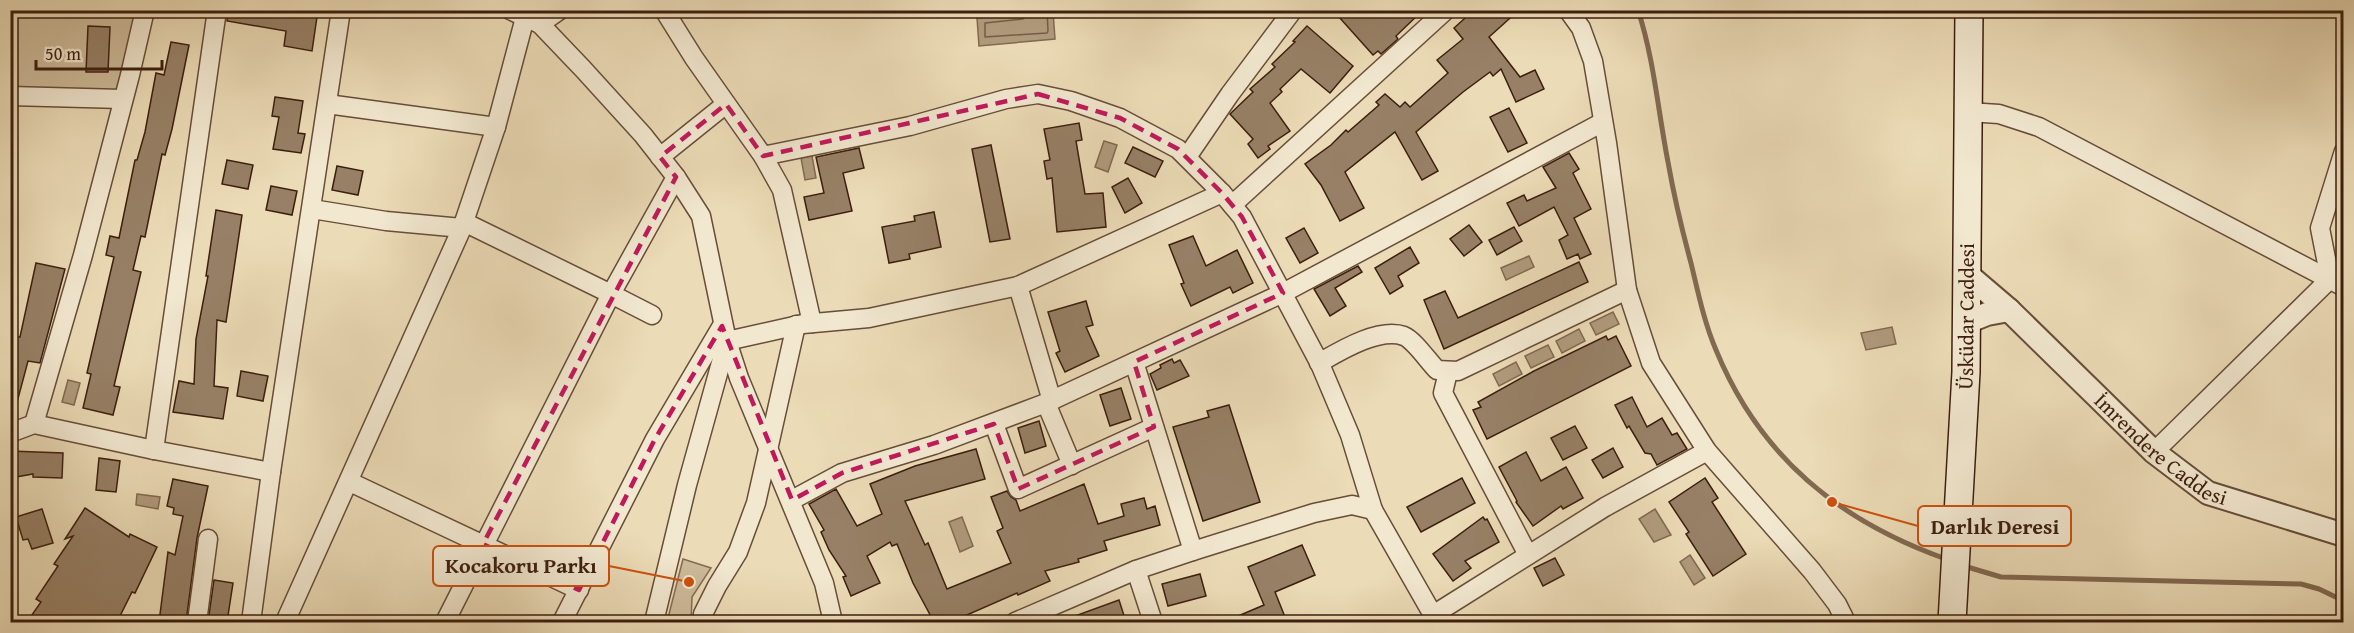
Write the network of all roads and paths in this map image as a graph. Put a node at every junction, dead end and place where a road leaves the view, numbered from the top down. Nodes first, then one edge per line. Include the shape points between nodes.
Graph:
1 (145, 10) edge
2 (217, 10) edge
3 (341, 10) edge
4 (560, 10) edge
5 (664, 10) edge
6 (1293, 10) edge
7 (1446, 10) edge
8 (1568, 10) edge
9 (1969, 10) edge
10 (526, 15) edge
11 (10, 96) edge
12 (122, 99) junction
13 (327, 104) junction
14 (726, 104) junction
15 (1968, 112) junction
16 (1603, 122) junction
17 (496, 127) junction
18 (2343, 151) edge
19 (763, 156) junction
20 (660, 157) junction
21 (1187, 157) junction
22 (676, 177) junction
23 (1227, 199) junction
24 (312, 209) junction
25 (463, 225) junction
26 (1968, 275) junction
27 (2337, 283) edge
28 (1018, 286) junction
29 (1627, 290) junction
30 (1283, 292) junction
31 (612, 294) junction
32 (2009, 310) junction
33 (652, 315) dead end
34 (1967, 322) junction
35 (804, 324) junction
36 (725, 332) junction
37 (1134, 362) junction
38 (1319, 363) junction
39 (1448, 372) junction
40 (1049, 402) junction
41 (34, 424) junction
42 (994, 424) junction
43 (1154, 427) junction
44 (10, 433) edge
45 (767, 447) junction
46 (154, 450) junction
47 (1707, 452) junction
48 (2154, 452) junction
49 (1072, 465) junction
50 (271, 472) junction
51 (350, 482) junction
52 (759, 487) junction
53 (788, 493) junction
54 (1373, 510) junction
55 (2343, 535) edge
56 (208, 539) dead end
57 (483, 544) junction
58 (1193, 550) junction
59 (1528, 555) junction
60 (1136, 570) junction
61 (579, 590) junction
62 (1435, 619) edge
63 (1027, 620) edge
64 (197, 622) edge
65 (251, 622) edge
66 (285, 622) edge
67 (445, 622) edge
68 (562, 622) edge
69 (654, 622) edge
70 (702, 622) edge
71 (833, 622) edge
72 (1152, 622) edge
73 (1846, 622) edge
74 (1952, 622) edge

1 - 12 street
2 - 46 street
3 - 13 street
4 - 10 street
5 - 14 street
6 - 21 street
7 - 23 street
8 - 16 street via 1581,28 1593,61
9 - 15 main road, Üsküdar Caddesi
10 - 17 street
10 - 20 street via 621,110
11 - 12 street
12 - 41 street
13 - 17 street
13 - 24 street
14 - 19 street
14 - 20 street
15 - 26 main road, Üsküdar Caddesi
15 - 27 street via 1999,114 2039,127
16 - 29 street
16 - 30 street
17 - 25 street
18 - 27 street via 2320,228
19 - 21 street via 910,126 1038,94 1120,118
19 - 35 street via 782,190
20 - 22 street
21 - 23 street
22 - 31 street
22 - 36 street via 701,216
23 - 28 street
23 - 30 street via 1242,217
24 - 25 street via 386,221
24 - 50 street
25 - 31 street
25 - 51 street
26 - 32 street, İmrendere Caddesi
26 - 34 main road, Üsküdar Caddesi
27 - 48 street
28 - 35 street via 868,318
28 - 40 street
29 - 39 street
29 - 47 street via 1651,363
30 - 37 street
30 - 38 street
31 - 33 street
31 - 57 street
32 - 34 street
32 - 48 street, İmrendere Caddesi
34 - 74 main road, Üsküdar Caddesi
35 - 36 street
35 - 45 street
36 - 45 street
36 - 61 street via 655,439
36 - 69 street
37 - 40 street
37 - 43 street
38 - 39 street via 1367,339 1390,334 1405,336 1437,370
38 - 54 street via 1350,435
39 - 59 street via 1443,393
40 - 42 street
40 - 49 street
41 - 44 street
41 - 46 street
42 - 49 street via 1018,489
42 - 53 street
43 - 49 street
43 - 58 street
45 - 52 street
45 - 53 street
46 - 50 street
47 - 59 street via 1605,507
47 - 73 street via 1820,580
48 - 55 street, İmrendere Caddesi via 2208,493
50 - 65 street
51 - 57 street
51 - 66 street
52 - 53 street
52 - 70 street via 738,552 717,586
53 - 71 street via 824,583
54 - 58 street via 1352,505 1314,513
54 - 62 street
56 - 64 street
57 - 61 street
57 - 67 street
58 - 60 street
59 - 62 street
60 - 63 street
60 - 72 street
61 - 68 street

